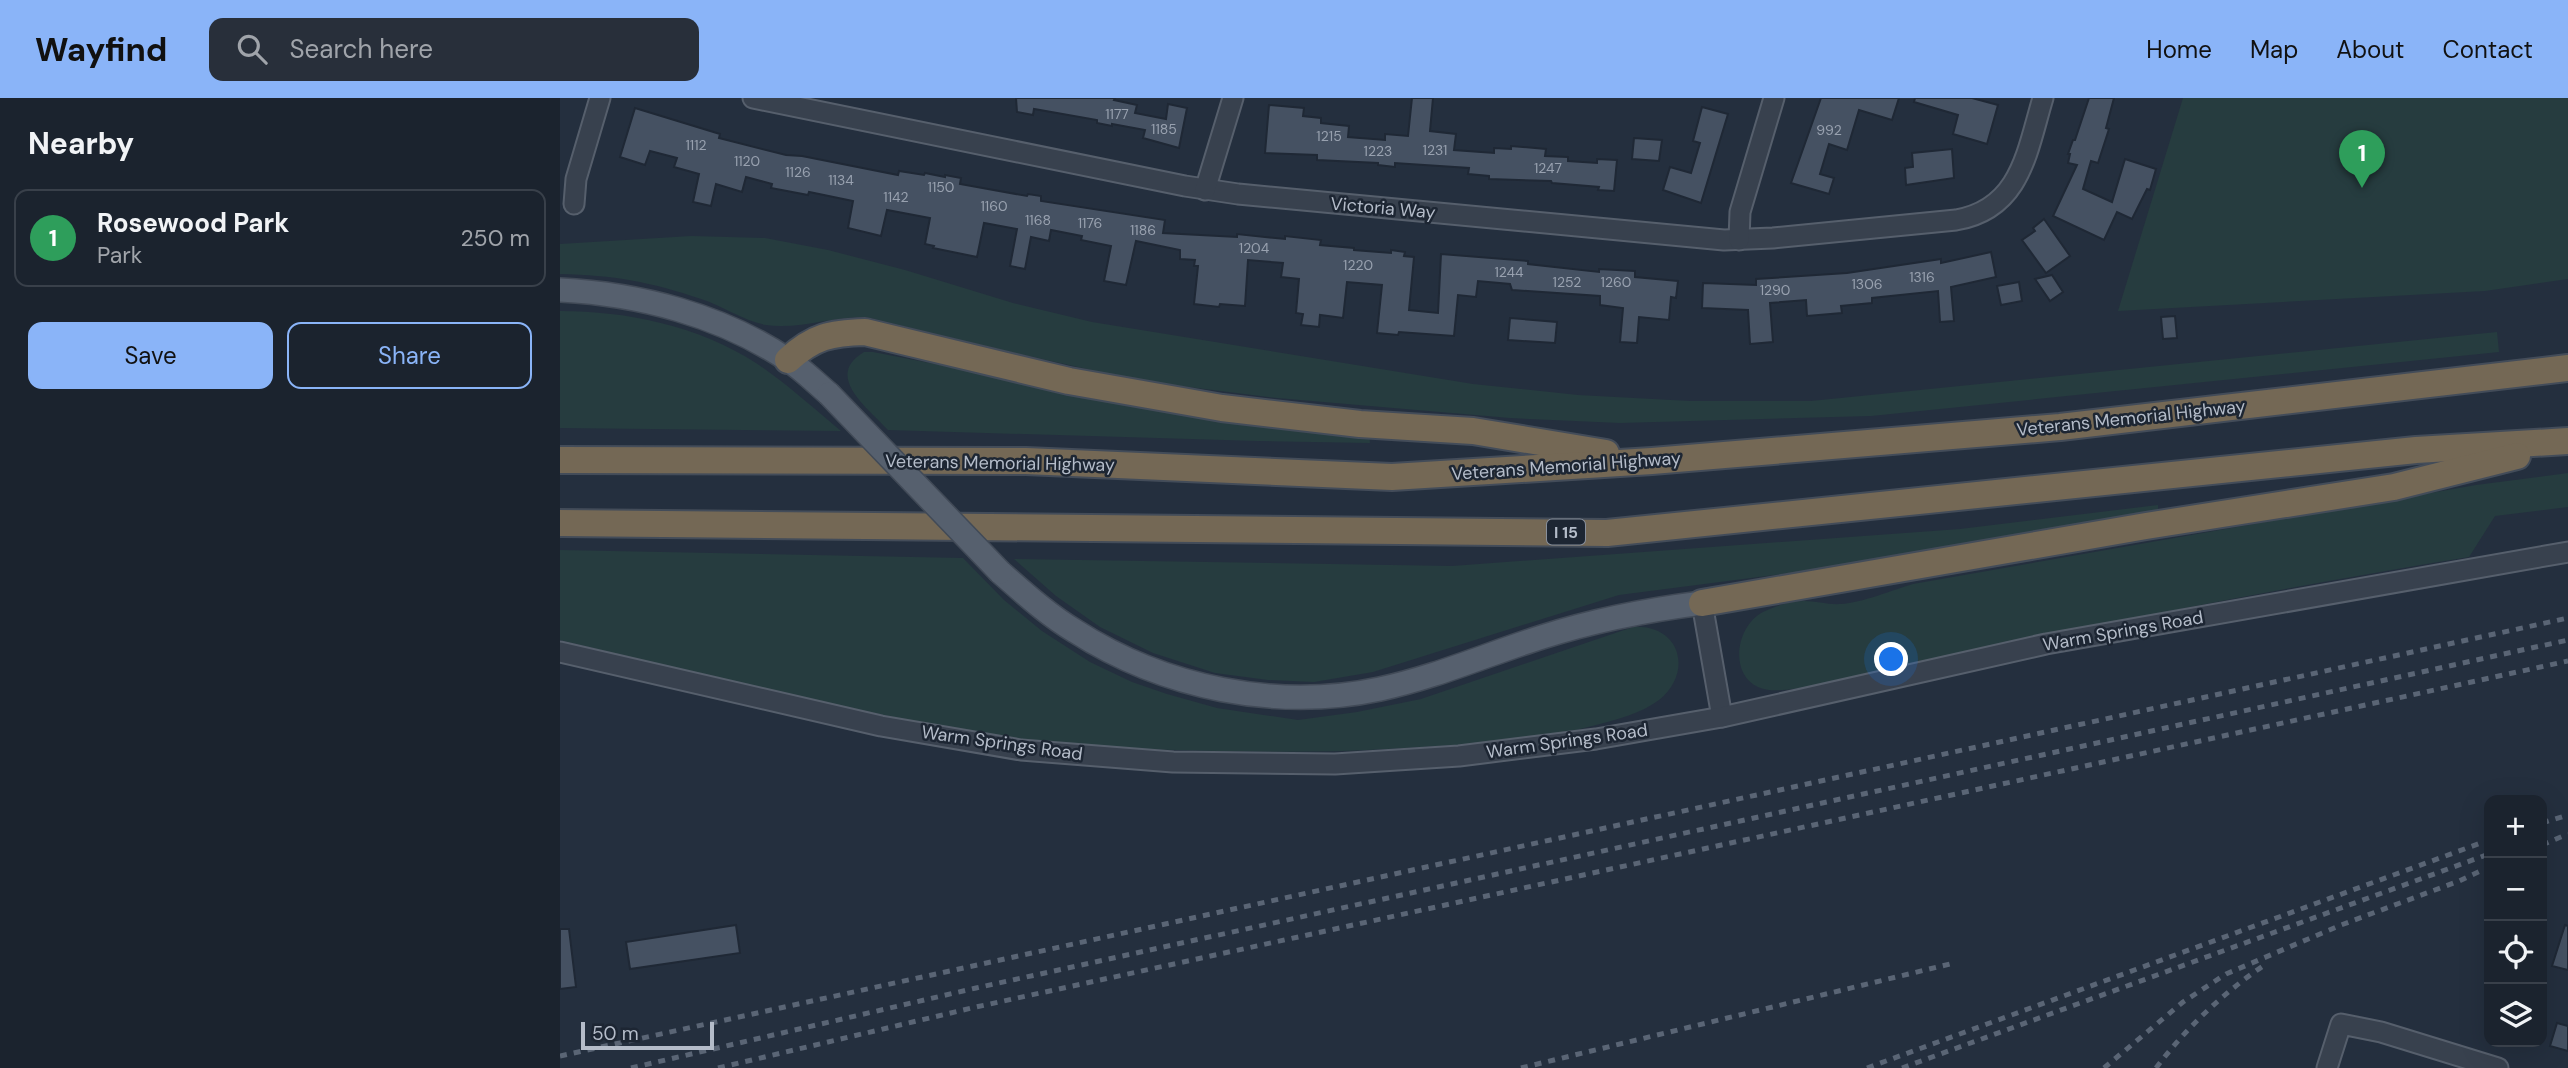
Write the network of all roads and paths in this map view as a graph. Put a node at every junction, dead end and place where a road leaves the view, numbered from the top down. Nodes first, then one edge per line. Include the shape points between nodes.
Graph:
1 (600, 98) edge
2 (753, 98) edge
3 (1233, 98) edge
4 (1774, 98) edge
5 (2043, 98) edge
6 (1205, 190) junction
7 (574, 204) dead end
8 (1739, 240) junction
9 (560, 290) edge
10 (788, 360) junction
11 (2568, 368) edge
12 (2568, 442) edge
13 (560, 460) edge
14 (1652, 461) junction
15 (560, 523) edge
16 (2568, 552) edge
17 (1702, 603) junction
18 (560, 652) edge
19 (1722, 717) junction
20 (2327, 1068) edge
21 (2498, 1068) edge

1 - 7 street via 576,179
2 - 6 street, Victoria Way
3 - 6 street
4 - 8 street via 1740,212
5 - 8 street, Victoria Way via 2011,188 1996,204 1967,218
6 - 8 street, Victoria Way
9 - 10 main road via 681,309 724,325
10 - 14 highway via 820,338 865,332 1069,381 1222,408 1473,431
10 - 17 main road, bridge via 829,394 1000,572 1037,604 1074,631 1144,667 1181,680 1262,695 1343,695 1425,677 1602,619
11 - 14 highway, Veterans Memorial Highway via 2060,427
12 - 15 highway, I 15 via 2416,450 1607,533
12 - 17 highway via 2394,487
13 - 14 highway, Veterans Memorial Highway via 1026,461 1391,477
16 - 19 street, Warm Springs Road via 2046,644
17 - 19 street
18 - 19 street, Warm Springs Road via 881,726 1021,750 1173,762 1335,764 1459,756 1596,740
20 - 21 street via 2341,1024

